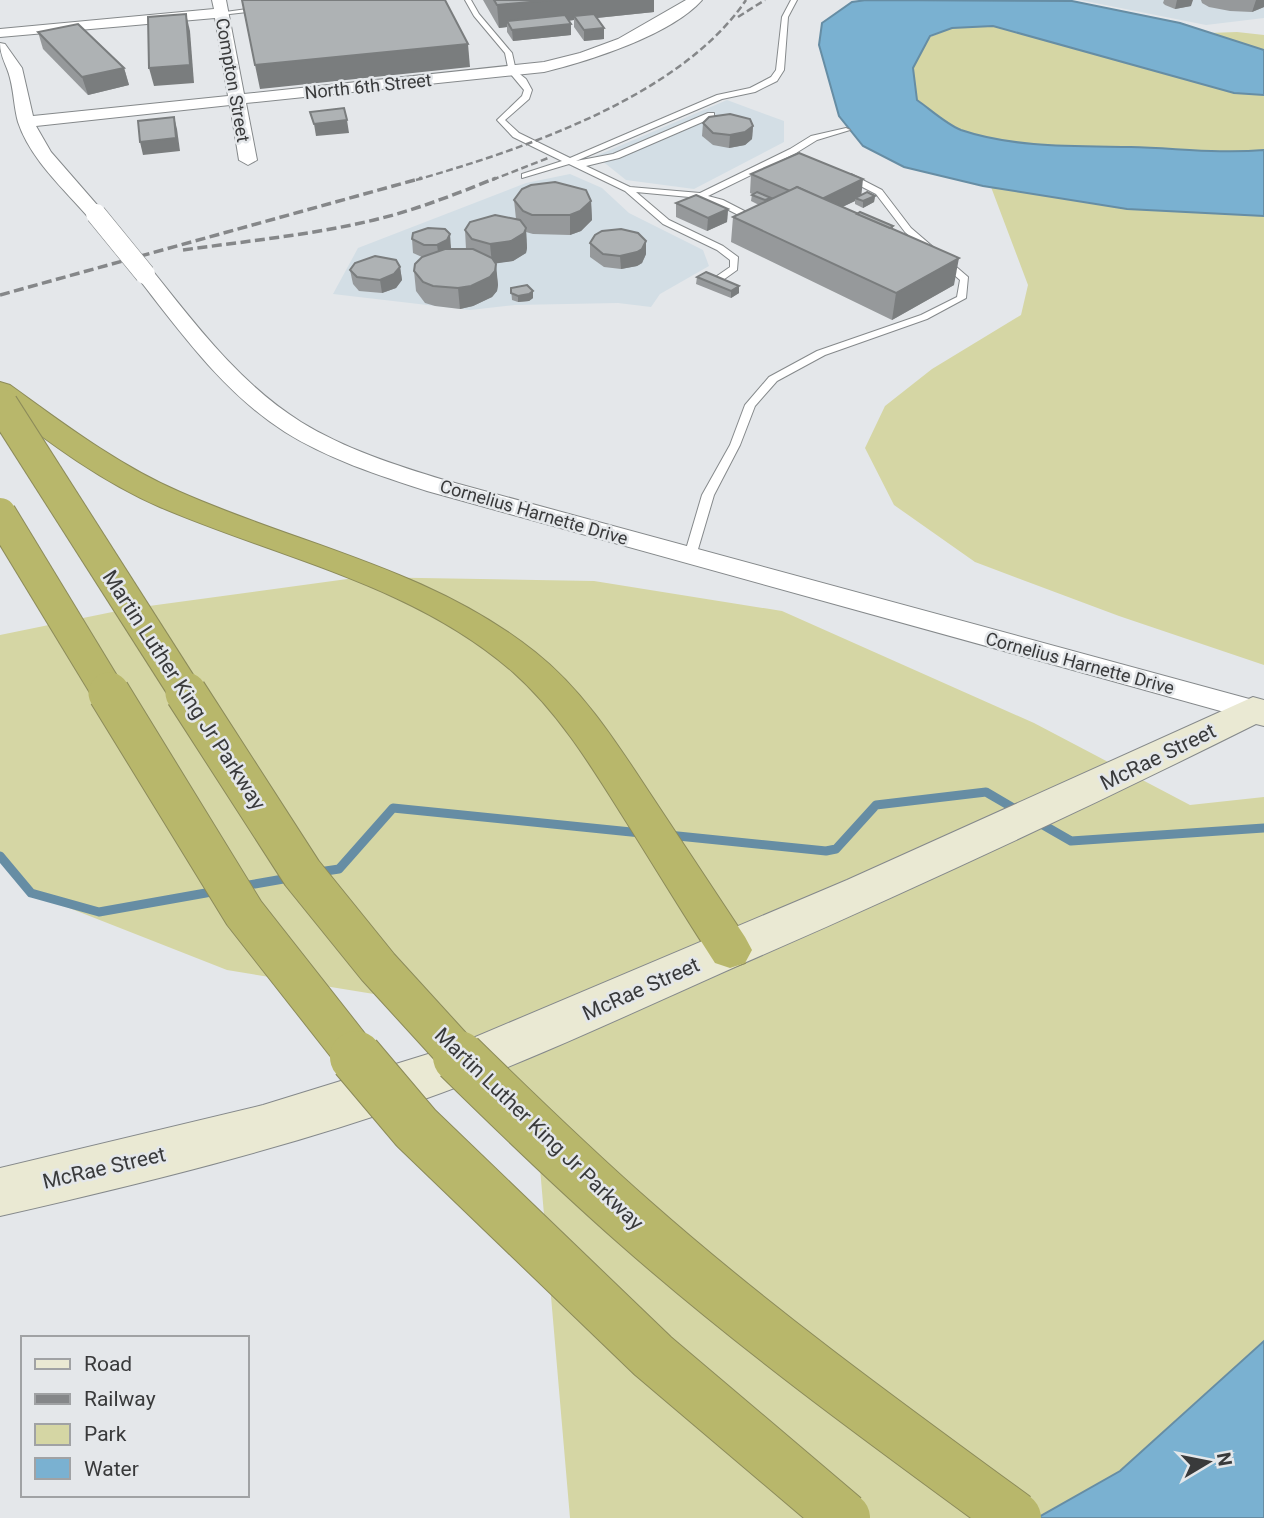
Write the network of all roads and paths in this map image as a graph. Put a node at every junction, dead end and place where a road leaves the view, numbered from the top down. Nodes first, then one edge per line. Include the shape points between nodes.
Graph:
1 (468, 0) edge
2 (695, 0) edge
3 (794, 0) edge
4 (220, 6) edge
5 (276, 7) edge
6 (0, 33) edge
7 (0, 47) edge
8 (513, 72) junction
9 (237, 99) junction
10 (711, 114) edge
11 (26, 122) junction
12 (846, 130) dead end
13 (787, 155) junction
14 (805, 158) edge
15 (248, 160) dead end
16 (574, 163) junction
17 (835, 171) edge
18 (525, 176) dead end
19 (628, 189) junction
20 (701, 196) junction
21 (755, 220) edge
22 (720, 278) edge
23 (0, 391) edge
24 (0, 402) edge
25 (0, 514) edge
26 (690, 556) junction
27 (1259, 712) edge
28 (730, 950) junction
29 (0, 1192) edge
30 (844, 1518) edge
31 (1015, 1518) edge

1 - 8 lane via 508,53
2 - 8 street, North 6th Street via 622,44 564,63
3 - 16 lane via 785,17 780,70 774,79 720,97
4 - 5 lane
4 - 6 street
4 - 9 street, Compton Street
7 - 11 street, Cornelius Harnette Drive via 20,79
8 - 9 street, North 6th Street
8 - 16 lane via 528,90 501,120 516,135
9 - 11 street, North 6th Street
9 - 15 street, Compton Street
10 - 16 lane via 616,156
11 - 26 street, Cornelius Harnette Drive, bridge via 38,146 223,369 278,417 328,447 388,470
12 - 13 lane via 814,138
13 - 14 lane
13 - 20 lane
16 - 18 lane
16 - 19 lane
17 - 26 lane via 878,192 908,230 957,270 965,279 961,298 923,317 821,353 773,379 750,405 708,495
19 - 20 lane
19 - 22 lane via 666,222 736,259 734,268
20 - 21 lane
23 - 28 highway via 127,479 228,523 396,585 462,618 524,662 587,730
24 - 31 highway, Martin Luther King Jr Parkway, bridge via 301,871 391,982 506,1103 657,1244 897,1434
25 - 30 highway, bridge via 244,913 416,1129 653,1356
26 - 27 street, Cornelius Harnette Drive
27 - 28 main road, McRae Street
28 - 29 main road, McRae Street, bridge via 516,1043 420,1079 227,1138

